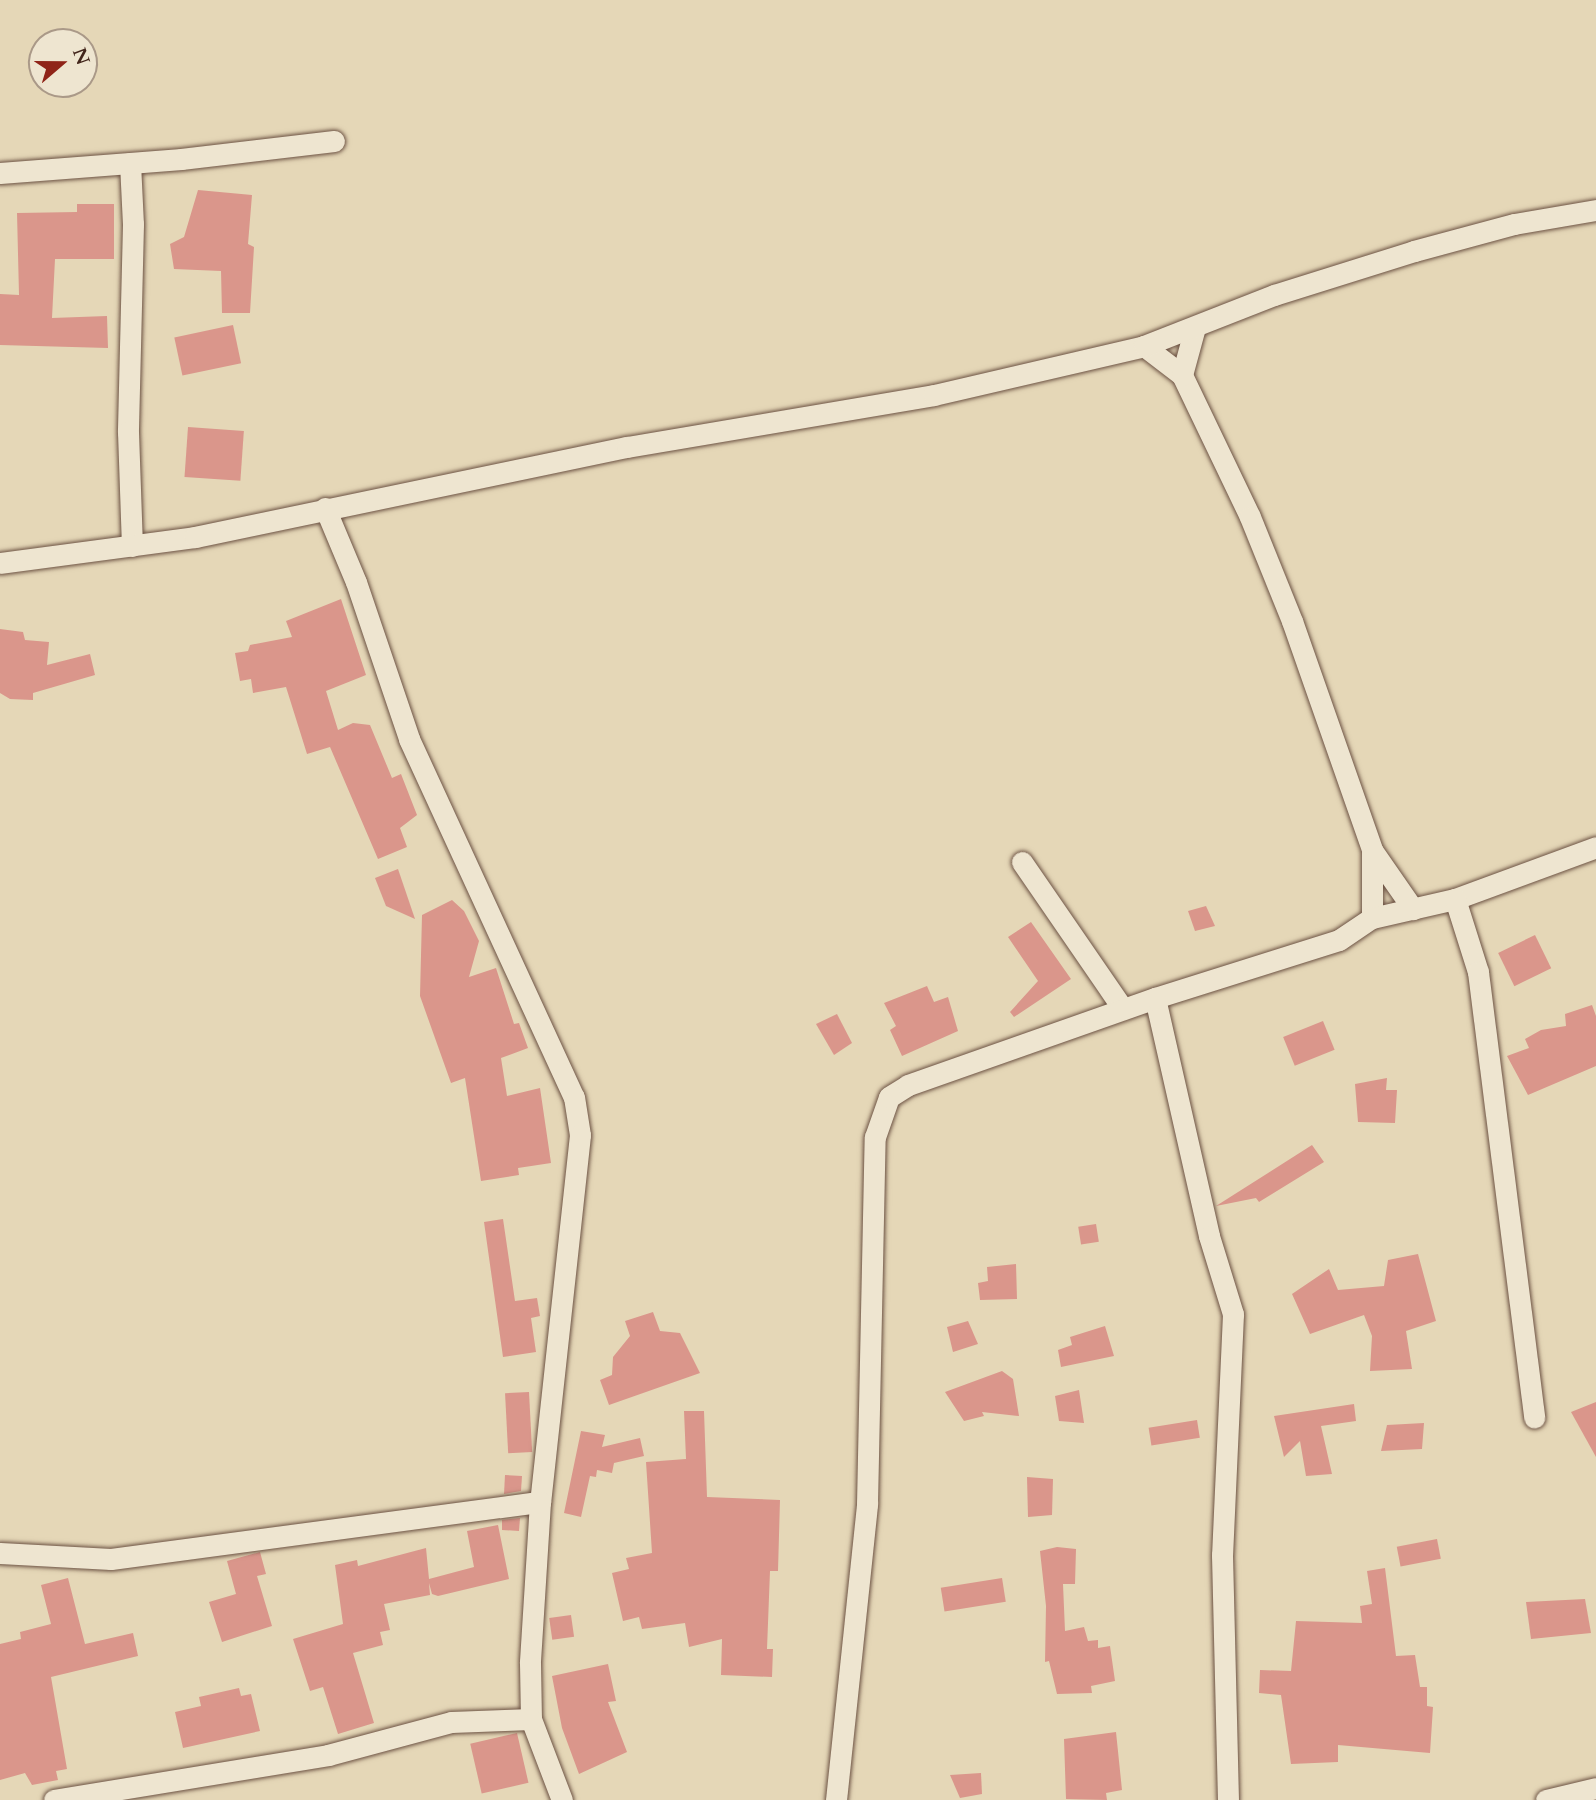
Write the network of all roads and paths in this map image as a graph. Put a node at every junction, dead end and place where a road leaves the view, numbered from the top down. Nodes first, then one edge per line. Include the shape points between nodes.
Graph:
1 (334, 141) dead end
2 (130, 163) junction
3 (0, 173) edge
4 (1596, 210) edge
5 (1195, 327) junction
6 (1144, 346) junction
7 (1182, 375) junction
8 (325, 508) junction
9 (132, 547) junction
10 (0, 562) edge
11 (1596, 846) edge
12 (1372, 850) junction
13 (1022, 862) dead end
14 (1455, 899) junction
15 (1413, 909) junction
16 (1372, 918) junction
17 (1155, 998) junction
18 (1123, 1009) junction
19 (1534, 1417) dead end
20 (540, 1502) junction
21 (0, 1553) edge
22 (531, 1719) junction
23 (1596, 1788) edge
24 (103, 1796) edge
25 (54, 1800) edge
26 (562, 1800) edge
27 (836, 1800) edge
28 (1228, 1800) edge
29 (1546, 1800) edge

1 - 2 street
2 - 3 street
2 - 9 street
4 - 5 street via 1514,224 1415,251 1274,295
5 - 6 street
5 - 7 street
6 - 7 street
6 - 8 street via 934,395 627,447
7 - 12 street via 1250,517 1292,621
8 - 9 street
8 - 20 street via 356,582 409,739 574,1097 580,1135
9 - 10 street
11 - 14 street
12 - 15 street
12 - 16 street
13 - 18 street
14 - 15 street
14 - 19 street via 1478,972
15 - 16 street
16 - 17 street via 1339,940
17 - 18 street
17 - 28 street via 1209,1236 1233,1314 1222,1555
18 - 27 street via 920,1080 889,1097 880,1111 872,1175 867,1504
20 - 21 street via 111,1559
20 - 22 street via 531,1614
22 - 24 street via 451,1722 328,1755
22 - 26 street
23 - 29 street
24 - 25 street

